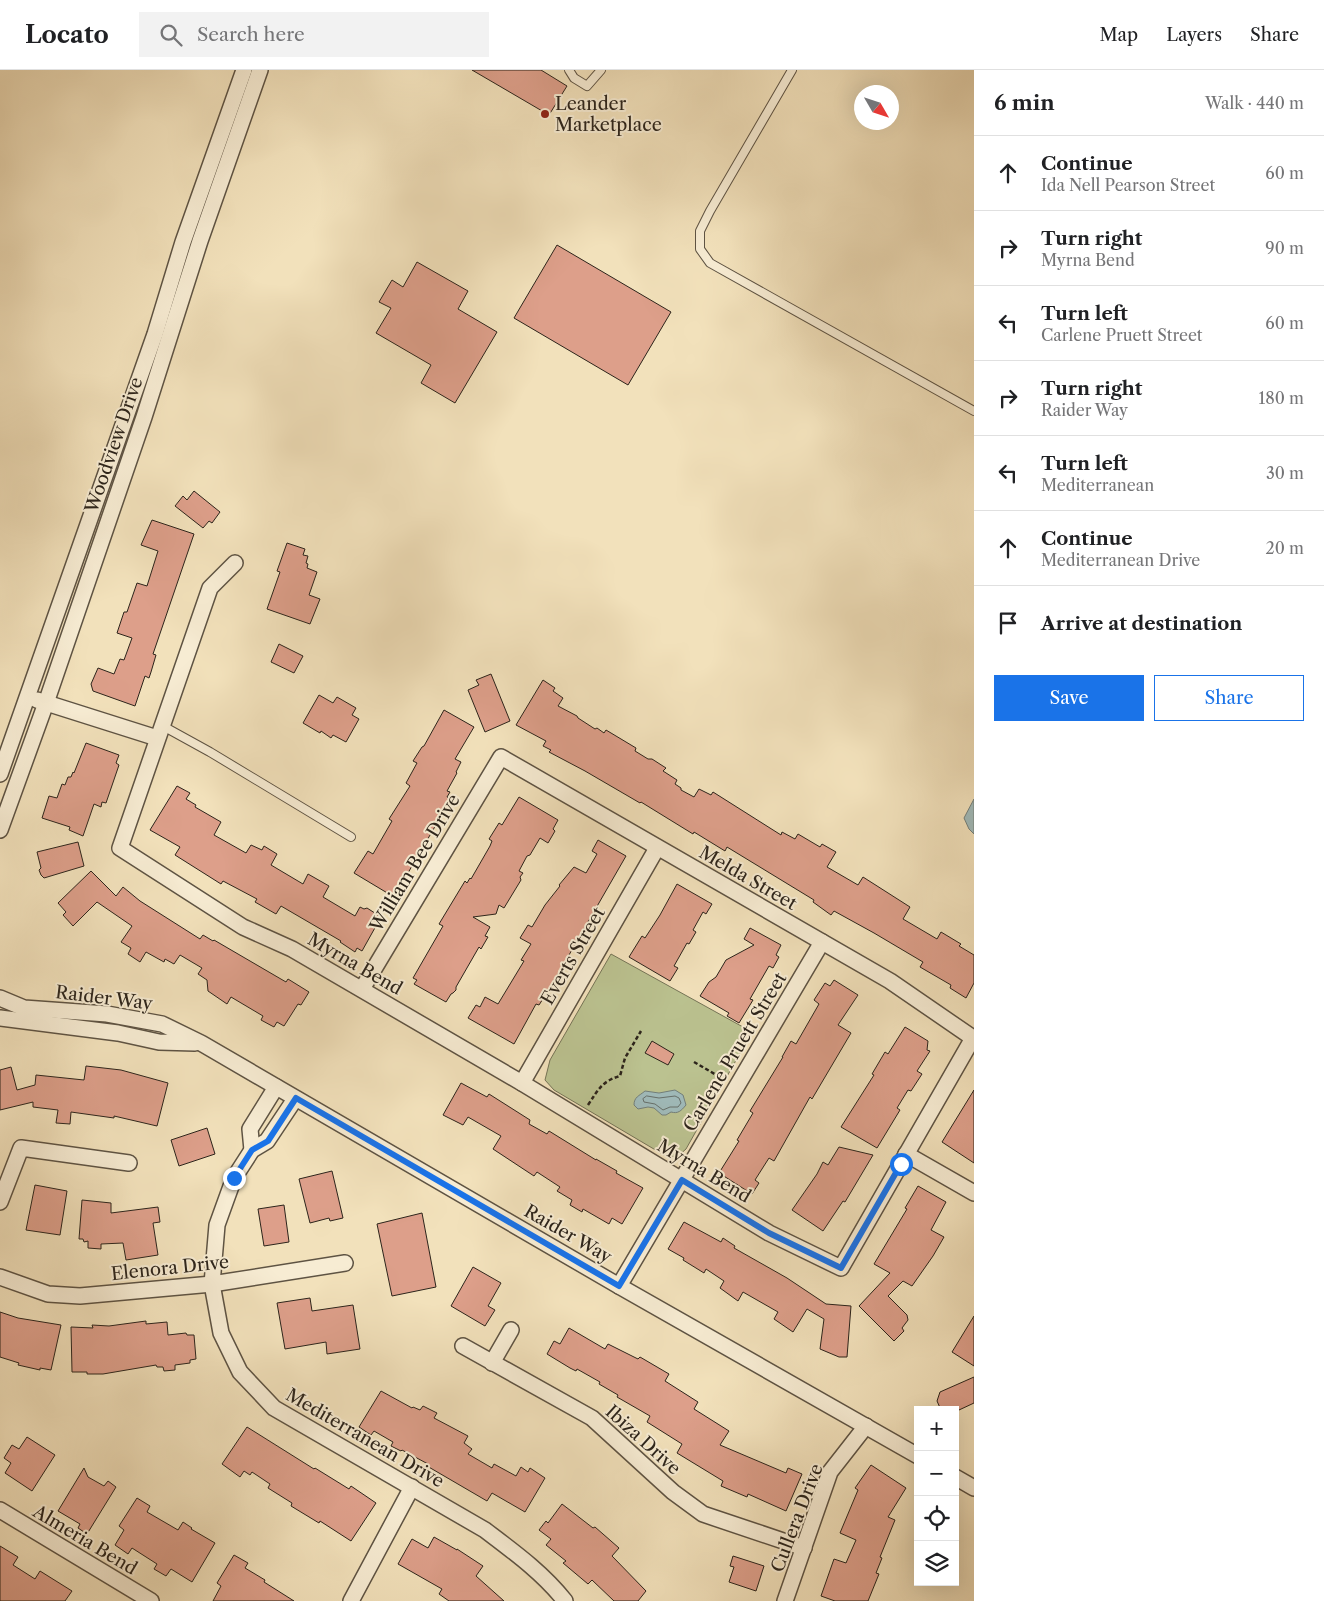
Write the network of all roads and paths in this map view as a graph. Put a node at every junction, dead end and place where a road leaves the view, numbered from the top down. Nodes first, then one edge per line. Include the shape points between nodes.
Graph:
1 (244, 70) edge
2 (260, 70) edge
3 (568, 70) edge
4 (601, 70) edge
5 (792, 70) edge
6 (209, 192) junction
7 (203, 209) junction
8 (128, 410) junction
9 (974, 411) edge
10 (144, 417) junction
11 (235, 563) dead end
12 (27, 697) junction
13 (46, 704) junction
14 (159, 732) junction
15 (501, 757) joint
16 (0, 774) edge
17 (0, 830) edge
18 (351, 837) dead end
19 (657, 848) junction
20 (822, 942) junction
21 (362, 989) junction
22 (0, 998) edge
23 (0, 1018) edge
24 (641, 1031) dead end
25 (973, 1038) edge
26 (201, 1043) junction
27 (694, 1062) dead end
28 (725, 1080) dead end
29 (522, 1083) junction
30 (276, 1087) junction
31 (296, 1098) junction
32 (588, 1105) dead end
33 (252, 1150) junction
34 (906, 1154) junction
35 (130, 1163) dead end
36 (682, 1180) junction
37 (974, 1193) edge
38 (0, 1202) edge
39 (345, 1263) dead end
40 (0, 1277) edge
41 (212, 1284) junction
42 (619, 1286) junction
43 (511, 1330) dead end
44 (462, 1346) dead end
45 (492, 1363) junction
46 (866, 1426) junction
47 (914, 1454) edge
48 (959, 1479) edge
49 (412, 1487) junction
50 (974, 1488) edge
51 (0, 1510) edge
52 (804, 1548) junction
53 (151, 1601) edge
54 (350, 1601) edge
55 (565, 1601) edge
56 (785, 1601) edge

1 - 6 street, Woodview Drive
2 - 6 street, Woodview Drive
3 - 4 lane via 587,86
5 - 9 lane via 710,211 700,231 700,249 710,263
6 - 7 street, Woodview Drive
7 - 8 street, Woodview Drive via 183,242
7 - 10 street, Woodview Drive
8 - 10 lane
8 - 12 street, Woodview Drive
10 - 13 street, Woodview Drive
11 - 14 street, Myrna Bend via 210,588
12 - 13 street
12 - 16 street, Woodview Drive
13 - 14 street
13 - 17 street, Woodview Drive
14 - 18 lane via 210,752
14 - 21 street, Myrna Bend via 120,848 243,928 292,949
15 - 19 street, Melda Street
15 - 21 street, William Bee Drive
19 - 20 street, Melda Street
19 - 29 street, Everts Street
20 - 25 street, Melda Street via 890,981
20 - 36 street, Carlene Pruett Street
21 - 29 street, Myrna Bend
22 - 26 street, Raider Way via 24,1008 107,1014 162,1024
23 - 26 street, Raider Way via 118,1033 159,1042
24 - 32 path via 620,1076 601,1086
25 - 34 street
26 - 30 street, Raider Way
27 - 28 path
29 - 36 street, Myrna Bend
30 - 31 street, Raider Way
30 - 33 street via 250,1129
31 - 33 street via 268,1141
31 - 42 street, Raider Way
33 - 41 street, Mediterranean Drive via 234,1178 217,1225
34 - 36 street, Myrna Bend via 841,1268 769,1233
34 - 37 street
35 - 38 street via 21,1148
36 - 42 street, Carlene Pruett Street
39 - 41 street, Elenora Drive
40 - 41 street, Elenora Drive via 48,1294 80,1296
41 - 49 street, Mediterranean Drive via 221,1333 228,1348 240,1372 274,1408
42 - 46 street, Raider Way
43 - 45 street
44 - 45 street, Ibiza Drive
45 - 52 street, Ibiza Drive via 592,1418 673,1492 703,1514
46 - 47 street, Raider Way
46 - 52 street, Cullera Drive via 830,1472
48 - 50 street
49 - 54 street
49 - 55 street, Mediterranean Drive via 485,1530 517,1554
51 - 53 street, Almeria Bend
52 - 56 street, Cullera Drive

